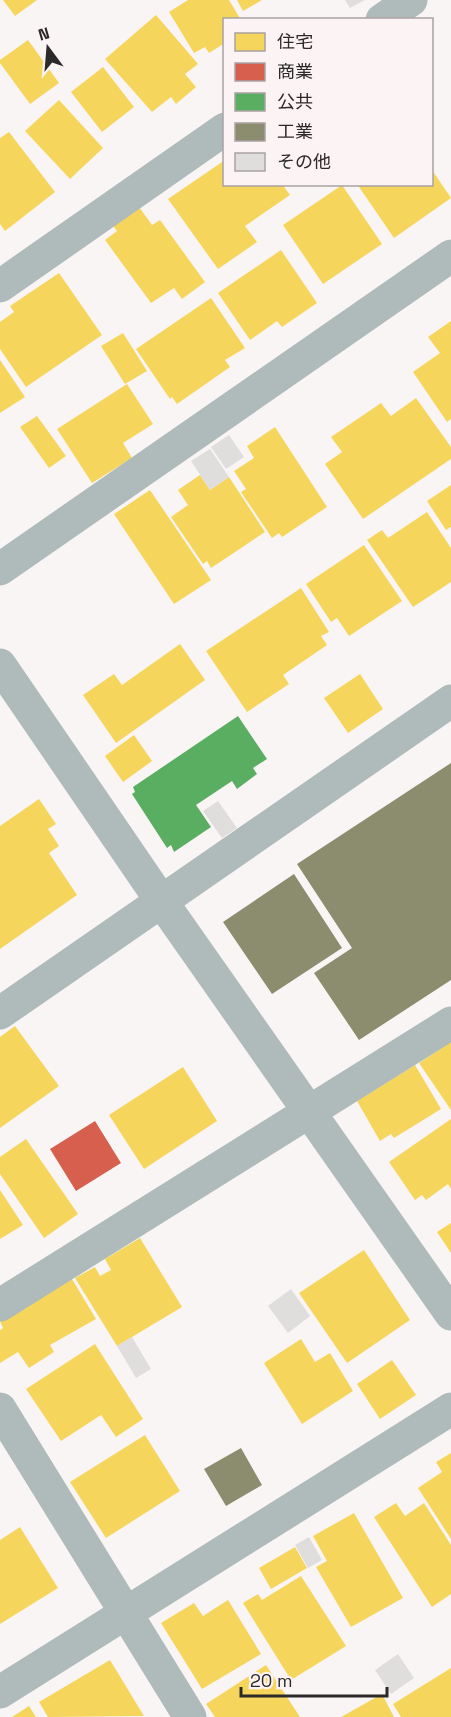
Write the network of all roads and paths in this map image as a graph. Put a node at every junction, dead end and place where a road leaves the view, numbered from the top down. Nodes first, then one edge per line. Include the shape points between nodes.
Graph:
1 (411, 0) edge
2 (385, 18) edge
3 (223, 130) edge
4 (451, 256) edge
5 (0, 286) edge
6 (0, 569) edge
7 (0, 665) edge
8 (451, 701) edge
9 (162, 902) junction
10 (0, 1013) edge
11 (451, 1023) edge
12 (310, 1112) junction
13 (0, 1305) edge
14 (451, 1314) edge
15 (0, 1409) edge
16 (451, 1409) edge
17 (126, 1613) junction
18 (0, 1692) edge
19 (190, 1717) edge

1 - 2 street
3 - 5 street
4 - 6 street
7 - 9 street
8 - 9 street
9 - 10 street
9 - 12 street
11 - 12 street
12 - 13 street
12 - 14 street
15 - 17 street
16 - 17 street
17 - 18 street
17 - 19 street

